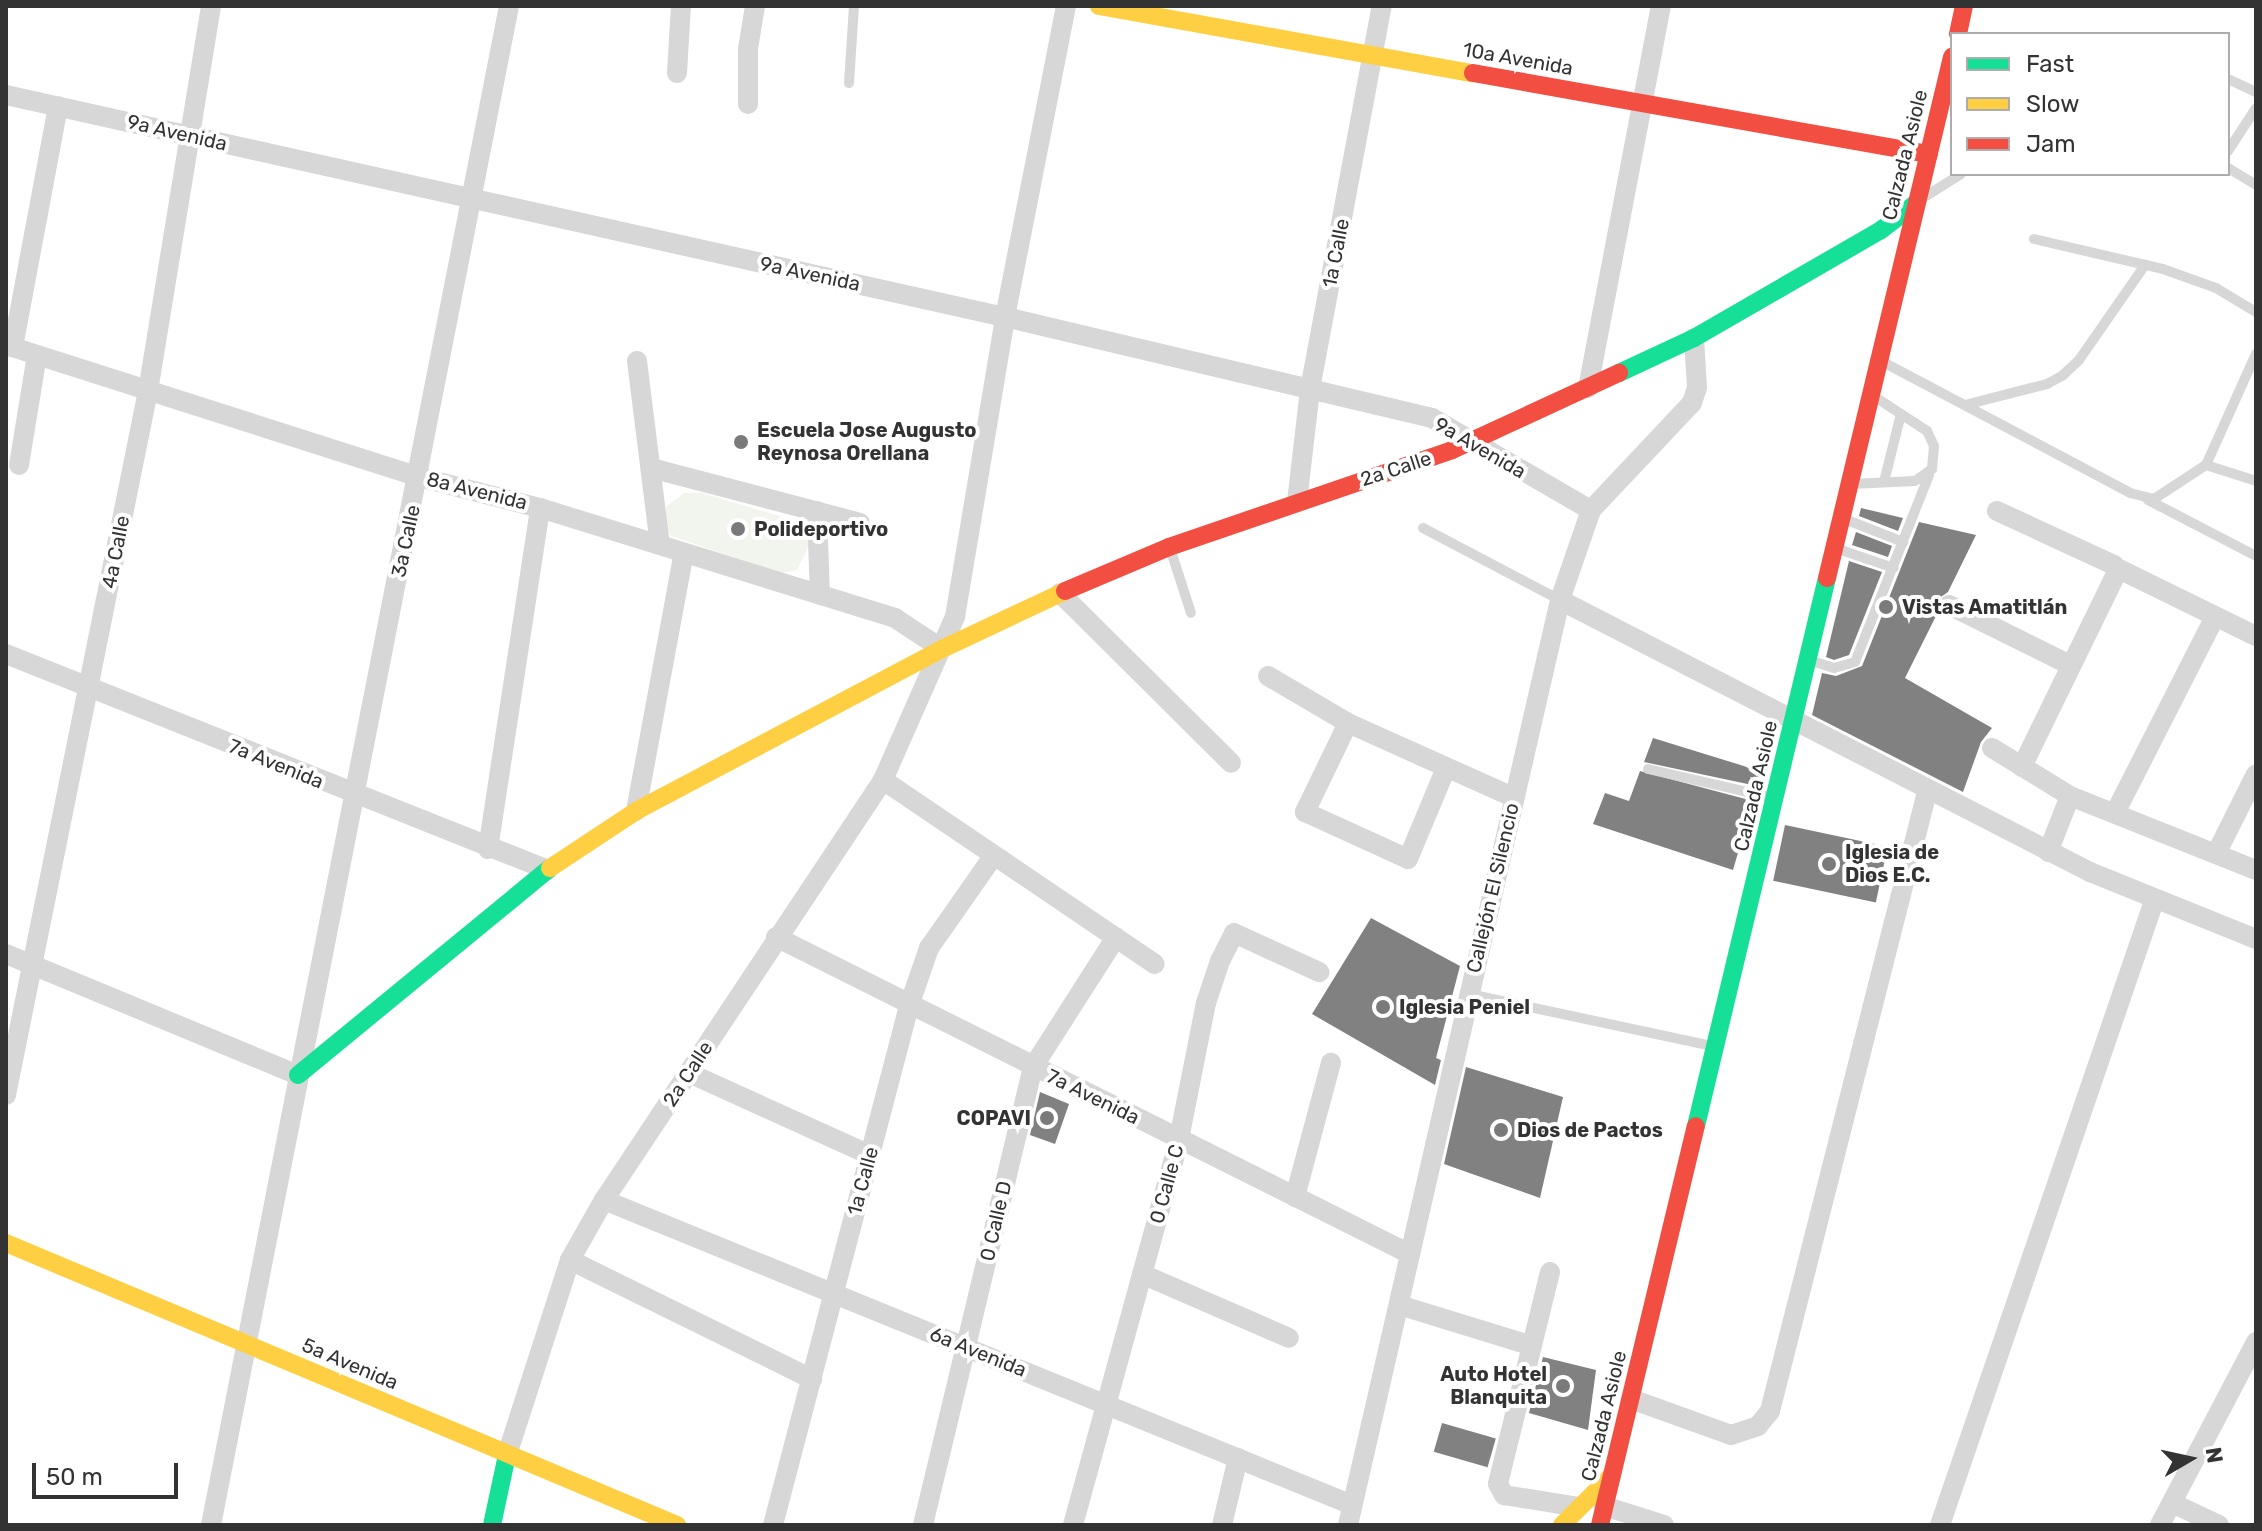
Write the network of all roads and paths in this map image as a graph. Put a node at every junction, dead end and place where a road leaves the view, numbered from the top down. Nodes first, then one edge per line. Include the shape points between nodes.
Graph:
1 (211, 6) edge
2 (509, 6) edge
3 (681, 6) edge
4 (755, 6) edge
5 (854, 6) edge
6 (1066, 6) edge
7 (1099, 6) edge
8 (1382, 6) edge
9 (1661, 6) edge
10 (1964, 6) edge
11 (1958, 32) edge
12 (1373, 55) junction
13 (1950, 65) edge
14 (677, 73) dead end
15 (2230, 80) edge
16 (849, 83) dead end
17 (2256, 91) edge
18 (6, 95) edge
19 (748, 104) dead end
20 (1643, 104) junction
21 (58, 106) junction
22 (2256, 108) edge
23 (191, 136) junction
24 (2230, 148) edge
25 (1929, 154) junction
26 (2230, 169) edge
27 (1958, 176) edge
28 (2256, 185) edge
29 (470, 199) junction
30 (1915, 204) junction
31 (2034, 239) dead end
32 (2145, 265) junction
33 (2256, 312) edge
34 (1005, 317) junction
35 (1694, 338) junction
36 (10, 346) edge
37 (2256, 354) edge
38 (37, 355) junction
39 (1878, 360) junction
40 (637, 361) dead end
41 (1588, 388) junction
42 (1310, 389) junction
43 (148, 391) junction
44 (1870, 393) junction
45 (1965, 405) junction
46 (1901, 414) junction
47 (1468, 443) junction
48 (19, 465) dead end
49 (2206, 465) junction
50 (651, 468) junction
51 (1929, 475) junction
52 (419, 477) junction
53 (2256, 481) edge
54 (1884, 482) junction
55 (1849, 485) junction
56 (2145, 499) junction
57 (1297, 502) junction
58 (540, 508) junction
59 (1591, 510) junction
60 (817, 511) junction
61 (1997, 511) dead end
62 (1841, 518) junction
63 (860, 523) dead end
64 (1423, 528) dead end
65 (1903, 542) junction
66 (660, 545) junction
67 (1169, 547) junction
68 (1834, 548) junction
69 (684, 553) junction
70 (2256, 556) edge
71 (1894, 568) junction
72 (2117, 568) junction
73 (1060, 593) junction
74 (820, 595) junction
75 (1560, 600) junction
76 (1949, 605) dead end
77 (1191, 613) dead end
78 (2215, 617) junction
79 (2256, 636) edge
80 (942, 649) junction
81 (6, 654) edge
82 (1808, 660) junction
83 (2070, 665) junction
84 (1268, 676) dead end
85 (88, 687) junction
86 (1794, 721) junction
87 (1348, 723) junction
88 (1992, 748) dead end
89 (1231, 763) dead end
90 (2022, 767) junction
91 (1446, 768) junction
92 (1648, 769) dead end
93 (2256, 774) edge
94 (883, 780) junction
95 (1927, 792) junction
96 (354, 795) junction
97 (2070, 796) junction
98 (1513, 797) junction
99 (1776, 799) junction
100 (636, 811) junction
101 (2116, 811) junction
102 (488, 849) junction
103 (2048, 852) junction
104 (2216, 854) junction
105 (994, 855) junction
106 (548, 870) junction
107 (2256, 870) edge
108 (2154, 901) junction
109 (2256, 922) edge
110 (2236, 932) junction
111 (776, 937) junction
112 (1116, 937) junction
113 (2256, 939) edge
114 (6, 954) edge
115 (1155, 964) dead end
116 (30, 965) junction
117 (1319, 972) dead end
118 (1469, 994) junction
119 (909, 1006) junction
120 (1717, 1047) junction
121 (1331, 1063) dead end
122 (1033, 1067) junction
123 (689, 1073) junction
124 (298, 1075) junction
125 (6, 1095) edge
126 (1179, 1139) junction
127 (870, 1155) junction
128 (1295, 1197) junction
129 (604, 1200) junction
130 (6, 1243) edge
131 (1410, 1254) junction
132 (570, 1260) junction
133 (1550, 1272) dead end
134 (1142, 1274) junction
135 (834, 1294) junction
136 (1399, 1305) junction
137 (1289, 1338) dead end
138 (2256, 1342) edge
139 (247, 1343) junction
140 (1532, 1346) junction
141 (966, 1348) junction
142 (812, 1379) junction
143 (1631, 1399) junction
144 (1106, 1404) junction
145 (507, 1455) junction
146 (1238, 1458) junction
147 (1613, 1474) junction
148 (2172, 1503) junction
149 (1578, 1507) junction
150 (1350, 1515) edge
151 (1602, 1516) edge
152 (211, 1525) edge
153 (492, 1525) edge
154 (677, 1525) edge
155 (773, 1525) edge
156 (923, 1525) edge
157 (1073, 1525) edge
158 (1222, 1525) edge
159 (1562, 1525) edge
160 (1664, 1525) edge
161 (1940, 1525) edge
162 (2160, 1525) edge
163 (2219, 1525) edge

1 - 23 street, 4a Calle
2 - 29 street, 3a Calle
3 - 14 street
4 - 19 street
5 - 16 lane
6 - 34 street, 2a Calle
7 - 12 main road, 10a Avenida
8 - 12 street, 1a Calle
9 - 20 street
10 - 11 main road
12 - 20 main road, 10a Avenida
12 - 42 street, 1a Calle
13 - 25 main road, Calzada Asiole
15 - 17 lane
18 - 21 street, 9a Avenida
20 - 25 main road, 10a Avenida
20 - 41 street
21 - 23 street, 9a Avenida
21 - 36 street
22 - 24 lane
23 - 29 street, 9a Avenida
23 - 43 street, 4a Calle
25 - 30 main road, Calzada Asiole
26 - 28 lane
27 - 30 lane
29 - 34 street, 9a Avenida
29 - 52 street, 3a Calle
30 - 35 main road, 2a Calle via 1881,230
30 - 39 main road, Calzada Asiole
31 - 32 lane
32 - 33 lane via 2216,288
32 - 45 lane via 2063,375
34 - 42 street, 9a Avenida
34 - 80 street, 2a Calle via 955,617
35 - 41 main road, 2a Calle
35 - 59 street, Callejón El Silencio via 1697,388 1692,403
36 - 38 street, 8a Avenida
37 - 49 lane
38 - 43 street, 8a Avenida
38 - 48 street
39 - 44 main road, Calzada Asiole
39 - 45 lane
40 - 50 street
41 - 47 main road, 2a Calle
42 - 47 street, 9a Avenida via 1432,418
42 - 57 street, 1a Calle
43 - 52 street, 8a Avenida
43 - 85 street, 4a Calle
44 - 46 lane
44 - 55 main road, Calzada Asiole
45 - 56 lane
46 - 51 lane via 1927,431 1933,442
46 - 54 lane
47 - 57 main road, 2a Calle
47 - 59 street, 9a Avenida
49 - 53 lane
49 - 56 lane via 2160,496
50 - 60 street
50 - 66 street
51 - 54 lane
51 - 65 lane
52 - 58 street, 8a Avenida
52 - 96 street, 3a Calle
54 - 55 lane
55 - 62 main road, Calzada Asiole
56 - 70 lane
57 - 67 main road, 2a Calle
58 - 66 street, 8a Avenida
58 - 102 street
59 - 75 street, Callejón El Silencio
60 - 63 street
60 - 74 street
61 - 72 street
62 - 65 lane
62 - 68 main road, Calzada Asiole
64 - 75 lane
65 - 71 lane
66 - 69 street, 8a Avenida
67 - 73 main road, 2a Calle
67 - 77 lane
68 - 71 lane
68 - 82 main road, Calzada Asiole
69 - 74 street, 8a Avenida
69 - 100 street
71 - 82 lane via 1855,662 1834,668
72 - 78 street
72 - 83 street
73 - 80 main road, 2a Calle
73 - 89 street
74 - 80 street, 8a Avenida via 910,625
75 - 86 street
75 - 98 street, Callejón El Silencio
76 - 83 street
78 - 79 street
78 - 101 street
80 - 94 street, 2a Calle
80 - 100 main road
81 - 85 street, 7a Avenida
82 - 86 main road, Calzada Asiole
83 - 90 street
84 - 87 street
85 - 96 street, 7a Avenida
85 - 116 street, 4a Calle
86 - 95 street
86 - 99 main road, Calzada Asiole
87 - 91 street
87 - 91 street via 1305,812 1408,859
88 - 90 street
90 - 97 street
91 - 98 street
92 - 99 lane
93 - 104 street
94 - 105 street
94 - 111 street, 2a Calle
95 - 103 street
95 - 143 street via 1770,1411 1758,1426 1731,1435
96 - 102 street, 7a Avenida
96 - 124 street, 3a Calle
97 - 101 street
97 - 103 street
98 - 118 street, Callejón El Silencio
99 - 120 main road, Calzada Asiole
100 - 106 main road
101 - 104 street
102 - 106 street, 7a Avenida
103 - 108 street
104 - 107 street
105 - 112 street
105 - 119 street, 1a Calle via 929,948
106 - 124 main road
108 - 110 street
108 - 161 street
109 - 110 street
110 - 113 street
111 - 119 street, 7a Avenida
111 - 123 street, 2a Calle
112 - 115 street
112 - 122 street, 0 Calle D
114 - 116 street
116 - 124 street
116 - 125 street, 4a Calle
117 - 126 street, 0 Calle C via 1234,933 1209,991
118 - 120 lane
118 - 131 street, Callejón El Silencio
119 - 122 street, 7a Avenida
119 - 127 street, 1a Calle
120 - 143 main road, Calzada Asiole
121 - 128 street
122 - 126 street, 7a Avenida
122 - 141 street, 0 Calle D
123 - 127 street
123 - 129 street, 2a Calle
124 - 139 street, 3a Calle
126 - 128 street, 7a Avenida
126 - 134 street, 0 Calle C
127 - 135 street, 1a Calle
128 - 131 street, 7a Avenida
129 - 132 street, 2a Calle
129 - 135 street, 6a Avenida
130 - 139 main road, 5a Avenida
131 - 136 street, Callejón El Silencio
132 - 142 street
132 - 145 street, 2a Calle
133 - 140 street
134 - 137 street
134 - 144 street, 0 Calle C
135 - 141 street, 6a Avenida
135 - 142 street, 1a Calle
136 - 140 street
136 - 150 street, Callejón El Silencio
138 - 148 street
139 - 145 main road, 5a Avenida
139 - 152 street, 3a Calle
140 - 149 street via 1498,1484 1504,1495
141 - 144 street, 6a Avenida
141 - 156 street, 0 Calle D
142 - 155 street, 1a Calle
143 - 147 main road, Calzada Asiole
144 - 146 street, 6a Avenida
144 - 157 street, 0 Calle C
145 - 153 main road, 2a Calle
145 - 154 main road, 5a Avenida
146 - 150 street, 6a Avenida
146 - 158 street
147 - 149 main road
147 - 151 main road, Calzada Asiole
148 - 162 street
148 - 163 street
149 - 159 main road
151 - 160 street

